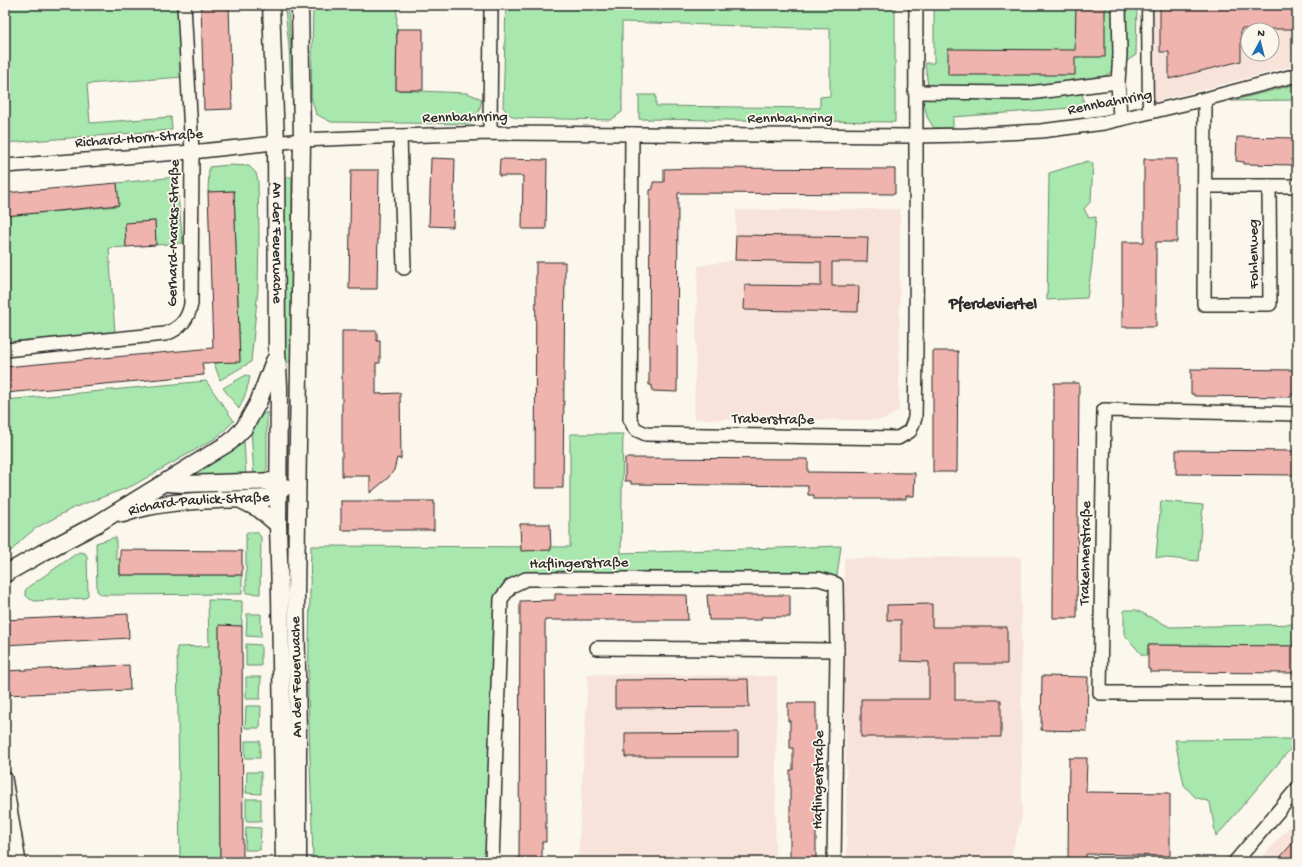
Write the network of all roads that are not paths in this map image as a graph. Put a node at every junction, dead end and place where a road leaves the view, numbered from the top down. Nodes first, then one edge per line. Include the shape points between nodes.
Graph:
1 (184, 5) edge
2 (272, 5) edge
3 (300, 5) edge
4 (491, 5) edge
5 (916, 5) edge
6 (1119, 5) edge
7 (1147, 5) edge
8 (1297, 75) edge
9 (1118, 82) junction
10 (916, 92) junction
11 (1205, 100) junction
12 (1148, 113) junction
13 (1120, 118) junction
14 (490, 133) junction
15 (632, 134) junction
16 (400, 136) junction
17 (915, 136) junction
18 (302, 140) junction
19 (276, 143) junction
20 (192, 152) junction
21 (5, 166) edge
22 (1205, 186) junction
23 (1269, 186) junction
24 (1297, 186) edge
25 (404, 268) dead end
26 (5, 350) edge
27 (277, 352) junction
28 (1297, 414) edge
29 (166, 483) junction
30 (285, 488) junction
31 (240, 500) junction
32 (97, 524) junction
33 (278, 525) junction
34 (5, 574) edge
35 (597, 648) dead end
36 (837, 650) junction
37 (1297, 693) edge
38 (5, 778) edge
39 (1297, 789) edge
40 (8, 807) edge
41 (19, 862) edge
42 (284, 862) edge
43 (298, 862) edge
44 (492, 862) edge
45 (834, 862) edge
46 (1235, 862) edge

1 - 20 street, Gerhard-Marcks-Straße
2 - 19 street, An der Feuerwache
3 - 18 street, An der Feuerwache
4 - 14 street
5 - 10 street, Traberstraße
6 - 9 street
7 - 12 street
8 - 11 street, Rennbahnring
9 - 10 street via 1029,93
9 - 13 street
10 - 17 street, Traberstraße
11 - 12 street, Rennbahnring
11 - 22 street, Fohlenweg
12 - 13 street, Rennbahnring
13 - 17 street, Rennbahnring via 1041,131
14 - 15 street, Rennbahnring
14 - 16 street, Rennbahnring
15 - 17 street, Rennbahnring
15 - 17 street, Traberstraße via 630,419 634,429 646,434 898,438 910,432 915,418
16 - 18 street, Rennbahnring
16 - 25 street
18 - 19 street, Rennbahnring
18 - 30 street, An der Feuerwache via 297,465 293,477
19 - 20 street, Richard-Horn-Straße
19 - 27 street, An der Feuerwache
20 - 21 street, Richard-Horn-Straße
20 - 26 street, Gerhard-Marcks-Straße via 191,304 182,325 171,332 158,335
22 - 23 street
22 - 23 street, Fohlenweg via 1204,304 1270,304
23 - 24 street
27 - 29 street, Richard-Paulick-Straße via 258,403 244,428 230,442
27 - 30 street, An der Feuerwache
28 - 37 street, Trakehnerstraße via 1104,410 1100,693
29 - 30 street, Richard-Paulick-Straße
29 - 32 street, Richard-Paulick-Straße
30 - 31 street, Richard-Paulick-Straße via 266,498
30 - 33 street, An der Feuerwache
30 - 43 street, An der Feuerwache via 296,594
31 - 32 street, Richard-Paulick-Straße via 158,506 129,512
31 - 33 street via 259,509
32 - 34 street, Richard-Paulick-Straße
33 - 42 street, An der Feuerwache
35 - 36 street
36 - 44 street, Haflingerstraße via 836,584 818,579 526,579 511,586 501,599
36 - 45 street, Haflingerstraße
38 - 40 street
39 - 46 street
40 - 41 street

